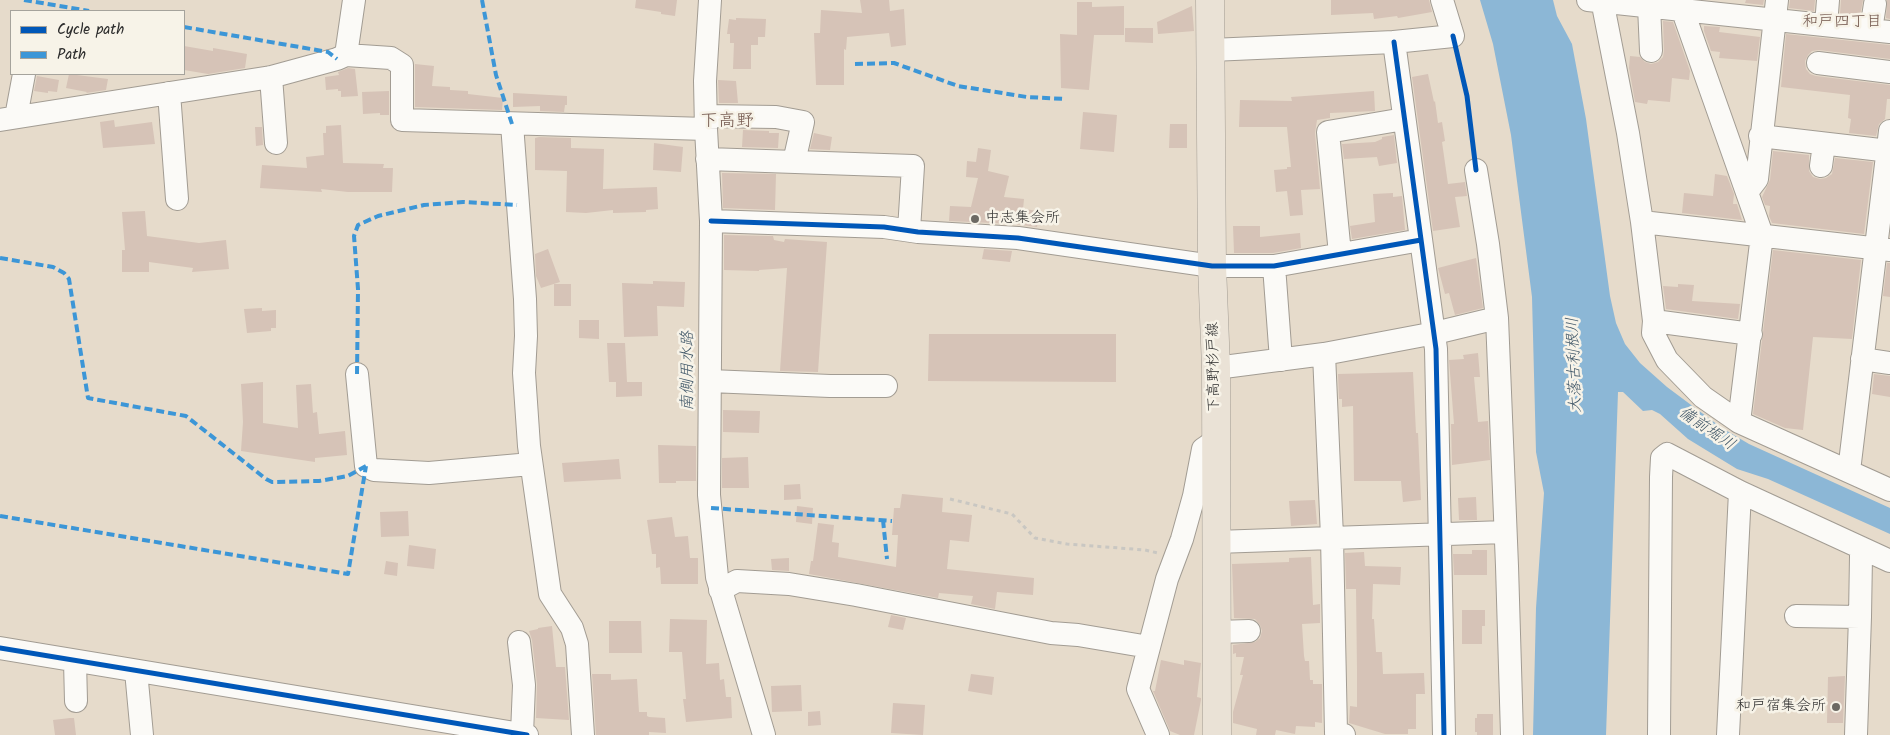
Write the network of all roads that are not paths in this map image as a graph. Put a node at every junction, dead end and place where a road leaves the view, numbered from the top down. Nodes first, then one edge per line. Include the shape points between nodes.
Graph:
1 (354, 0) edge
2 (710, 0) edge
3 (1210, 0) edge
4 (1442, 0) edge
5 (1828, 0) edge
6 (1597, 1) edge
7 (1875, 4) dead end
8 (1681, 5) edge
9 (1649, 6) junction
10 (1776, 10) edge
11 (1826, 25) junction
12 (1880, 31) edge
13 (1394, 42) junction
14 (1211, 50) junction
15 (1650, 51) dead end
16 (346, 55) junction
17 (1818, 63) dead end
18 (1890, 72) edge
19 (24, 75) edge
20 (271, 77) junction
21 (169, 93) junction
22 (8, 118) edge
23 (1404, 119) junction
24 (706, 122) junction
25 (512, 124) junction
26 (1760, 136) junction
27 (276, 143) dead end
28 (1824, 144) junction
29 (1889, 145) edge
30 (707, 159) junction
31 (794, 162) junction
32 (1821, 166) dead end
33 (1476, 170) dead end
34 (1747, 192) junction
35 (177, 199) dead end
36 (711, 221) junction
37 (1642, 222) junction
38 (909, 230) junction
39 (1762, 234) junction
40 (1421, 240) junction
41 (1883, 249) edge
42 (1340, 254) junction
43 (1212, 266) junction
44 (1274, 266) junction
45 (1880, 300) edge
46 (1497, 318) junction
47 (1654, 321) junction
48 (1435, 333) junction
49 (1751, 334) junction
50 (1324, 354) junction
51 (1862, 358) junction
52 (1281, 360) junction
53 (1890, 363) edge
54 (1216, 368) junction
55 (357, 374) dead end
56 (710, 381) junction
57 (886, 386) dead end
58 (1739, 422) junction
59 (1216, 440) junction
60 (532, 464) junction
61 (1848, 471) junction
62 (1890, 490) edge
63 (1740, 492) junction
64 (1506, 532) junction
65 (1439, 534) junction
66 (1332, 538) junction
67 (1216, 542) junction
68 (1878, 555) edge
69 (720, 590) junction
70 (1796, 616) dead end
71 (1860, 617) junction
72 (1249, 631) dead end
73 (1217, 632) junction
74 (519, 642) dead end
75 (1149, 647) junction
76 (0, 648) edge
77 (75, 661) junction
78 (136, 671) junction
79 (76, 701) dead end
80 (142, 735) edge
81 (524, 735) edge
82 (583, 735) edge
83 (764, 735) edge
84 (1158, 735) edge
85 (1218, 735) edge
86 (1344, 735) edge
87 (1444, 735) edge
88 (1512, 735) edge
89 (1659, 735) edge
90 (1728, 735) edge
91 (1856, 735) edge

1 - 16 street
2 - 24 street
3 - 14 main road, 下高野杉戸線
4 - 13 street via 1453,36
5 - 11 street
6 - 9 street
6 - 37 street via 1628,133
7 - 12 street
8 - 9 street
8 - 10 street
8 - 34 street
9 - 15 street
10 - 11 street
10 - 26 street
11 - 12 street
13 - 14 street
13 - 23 street
14 - 43 main road, 下高野杉戸線
16 - 20 street
16 - 25 street via 391,58 402,65 402,120
17 - 18 street
19 - 22 street
20 - 21 street
20 - 27 street
21 - 22 street
21 - 35 street
23 - 40 street
23 - 42 street via 1328,132
24 - 25 street
24 - 30 street
24 - 31 street via 776,116 803,122
25 - 60 street via 526,336 524,373
26 - 28 street
26 - 34 street via 1757,179
28 - 29 street
28 - 32 street
29 - 41 street
30 - 31 street
30 - 36 street
31 - 38 street via 913,166
33 - 46 street
34 - 39 street
36 - 38 street
36 - 56 street
37 - 39 street
37 - 47 street
38 - 43 street via 1018,238
39 - 41 street
39 - 49 street
40 - 42 street
40 - 48 street
41 - 45 street
42 - 44 street
43 - 44 street
43 - 54 main road, 下高野杉戸線
44 - 52 street
45 - 51 street
46 - 48 street
46 - 64 street
47 - 49 street
47 - 58 street via 1654,333 1667,360 1703,397
48 - 50 street
48 - 65 street
49 - 58 street
50 - 52 street
50 - 66 street
51 - 53 street
51 - 61 street
52 - 54 street
54 - 59 main road, 下高野杉戸線
55 - 60 street via 366,466 374,470 429,473
56 - 57 street
56 - 69 street via 709,495
58 - 61 street
59 - 67 main road, 下高野杉戸線
59 - 75 street via 1203,450 1194,496
60 - 82 street via 550,594 572,628 578,644
61 - 62 street
63 - 68 street
63 - 89 street via 1667,454 1662,458
63 - 90 street
64 - 65 street
64 - 88 street
65 - 66 street
65 - 87 street
66 - 67 street
66 - 86 street via 1336,733
67 - 73 main road, 下高野杉戸線
68 - 71 street via 1860,556
69 - 75 street via 737,581 789,584 1051,633
69 - 83 street
70 - 71 street
71 - 91 street
72 - 73 street
73 - 85 main road, 下高野杉戸線
74 - 81 street via 524,685
75 - 84 street via 1138,689
76 - 77 street
77 - 78 street
77 - 79 street
78 - 80 street
78 - 81 street

